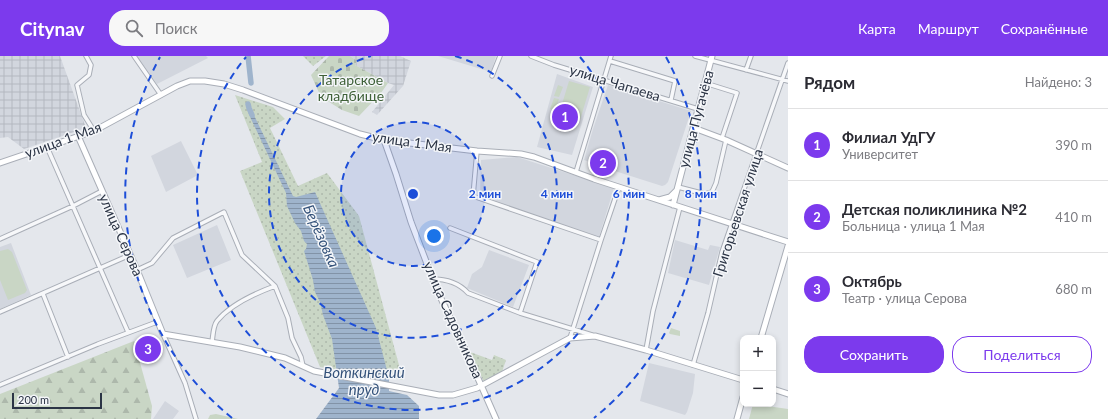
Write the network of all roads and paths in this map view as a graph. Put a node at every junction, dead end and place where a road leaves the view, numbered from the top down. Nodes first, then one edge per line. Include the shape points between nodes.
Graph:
1 (86, 56) edge
2 (134, 56) edge
3 (500, 56) edge
4 (532, 56) edge
5 (611, 56) edge
6 (695, 56) edge
7 (751, 56) edge
8 (712, 58) edge
9 (610, 61) junction
10 (788, 63) edge
11 (746, 70) junction
12 (492, 76) dead end
13 (604, 80) junction
14 (782, 80) junction
15 (788, 81) edge
16 (706, 83) junction
17 (161, 95) junction
18 (671, 100) junction
19 (698, 109) junction
20 (694, 128) junction
21 (94, 131) junction
22 (78, 136) junction
23 (724, 139) junction
24 (384, 140) junction
25 (47, 147) junction
26 (477, 151) junction
27 (757, 155) junction
28 (0, 163) edge
29 (788, 168) edge
30 (576, 172) junction
31 (619, 187) junction
32 (678, 188) junction
33 (102, 191) junction
34 (658, 200) junction
35 (673, 205) junction
36 (73, 206) junction
37 (680, 207) junction
38 (732, 224) junction
39 (450, 228) dead end
40 (0, 239) edge
41 (601, 240) junction
42 (788, 242) edge
43 (788, 246) edge
44 (130, 255) junction
45 (100, 269) junction
46 (137, 270) junction
47 (432, 279) junction
48 (275, 286) junction
49 (43, 294) junction
50 (0, 312) edge
51 (520, 313) junction
52 (158, 322) junction
53 (573, 330) junction
54 (128, 332) junction
55 (163, 334) junction
56 (762, 335) edge
57 (595, 336) junction
58 (570, 338) junction
59 (212, 342) junction
60 (646, 350) junction
61 (68, 357) junction
62 (693, 365) junction
63 (303, 366) junction
64 (740, 379) edge
65 (0, 385) edge
66 (482, 385) junction
67 (776, 390) edge
68 (788, 394) edge
69 (740, 407) edge
70 (196, 419) edge
71 (496, 419) edge
72 (737, 419) edge

1 - 21 street via 91,65 89,75 76,85 84,115
2 - 17 street
3 - 12 street
4 - 13 street, улица Чапаева
5 - 9 street
6 - 8 street
7 - 11 street
8 - 11 street
8 - 16 main road, улица Пугачёва
9 - 13 street
9 - 18 street via 674,82
10 - 14 street, Григорьевская улица
11 - 14 street
13 - 18 street, улица Чапаева
13 - 30 street
14 - 15 street
14 - 27 street, Григорьевская улица
16 - 19 main road, улица Пугачёва
16 - 23 street via 737,93
17 - 21 main road, улица 1 Мая
17 - 24 main road, улица 1 Мая via 190,81 215,82
18 - 19 street, улица Чапаева
19 - 20 main road, улица Пугачёва
20 - 23 main road
20 - 32 main road, улица Пугачёва
21 - 22 main road, улица 1 Мая
22 - 25 main road, улица 1 Мая
22 - 33 main road, улица Серова
23 - 27 main road
23 - 32 street via 712,192 705,194
24 - 26 main road, улица 1 Мая
24 - 47 main road, улица Садовникова
25 - 28 main road, улица 1 Мая
25 - 36 street
26 - 30 main road, улица 1 Мая via 521,154
26 - 41 street via 473,196
27 - 29 main road
27 - 38 street, Григорьевская улица
30 - 31 main road, улица 1 Мая
31 - 34 main road, улица 1 Мая
31 - 41 street
32 - 34 main road via 670,197
32 - 35 main road, улица Пугачёва
33 - 36 street
33 - 44 main road, улица Серова
34 - 35 main road, улица 1 Мая
35 - 37 main road, улица 1 Мая
36 - 40 street
36 - 45 street
37 - 38 main road, улица 1 Мая
37 - 60 street
38 - 42 main road, улица 1 Мая
38 - 62 street, Григорьевская улица via 722,252
39 - 51 street via 537,262
41 - 53 street
43 - 56 main road
44 - 45 street
44 - 46 main road, улица Серова
45 - 49 street
45 - 54 street
46 - 48 street via 152,263 173,238 224,212 242,256
46 - 52 main road, улица Серова
47 - 51 street via 443,279 462,287 468,293
47 - 66 main road, улица Садовникова
48 - 59 street via 237,303 216,322
48 - 63 street via 288,318 294,345 302,357
49 - 50 street
49 - 61 street
51 - 53 street
52 - 54 street
52 - 55 main road, улица Серова
53 - 57 street
53 - 58 street
54 - 61 street
55 - 59 main road
55 - 70 street, улица Серова via 185,383
57 - 58 main road
57 - 60 main road
58 - 66 main road
59 - 63 main road via 285,358
60 - 62 main road
61 - 65 street
62 - 64 main road
63 - 66 main road via 314,371 439,395 453,395
66 - 71 main road, улица Садовникова
67 - 68 main road
69 - 72 main road

